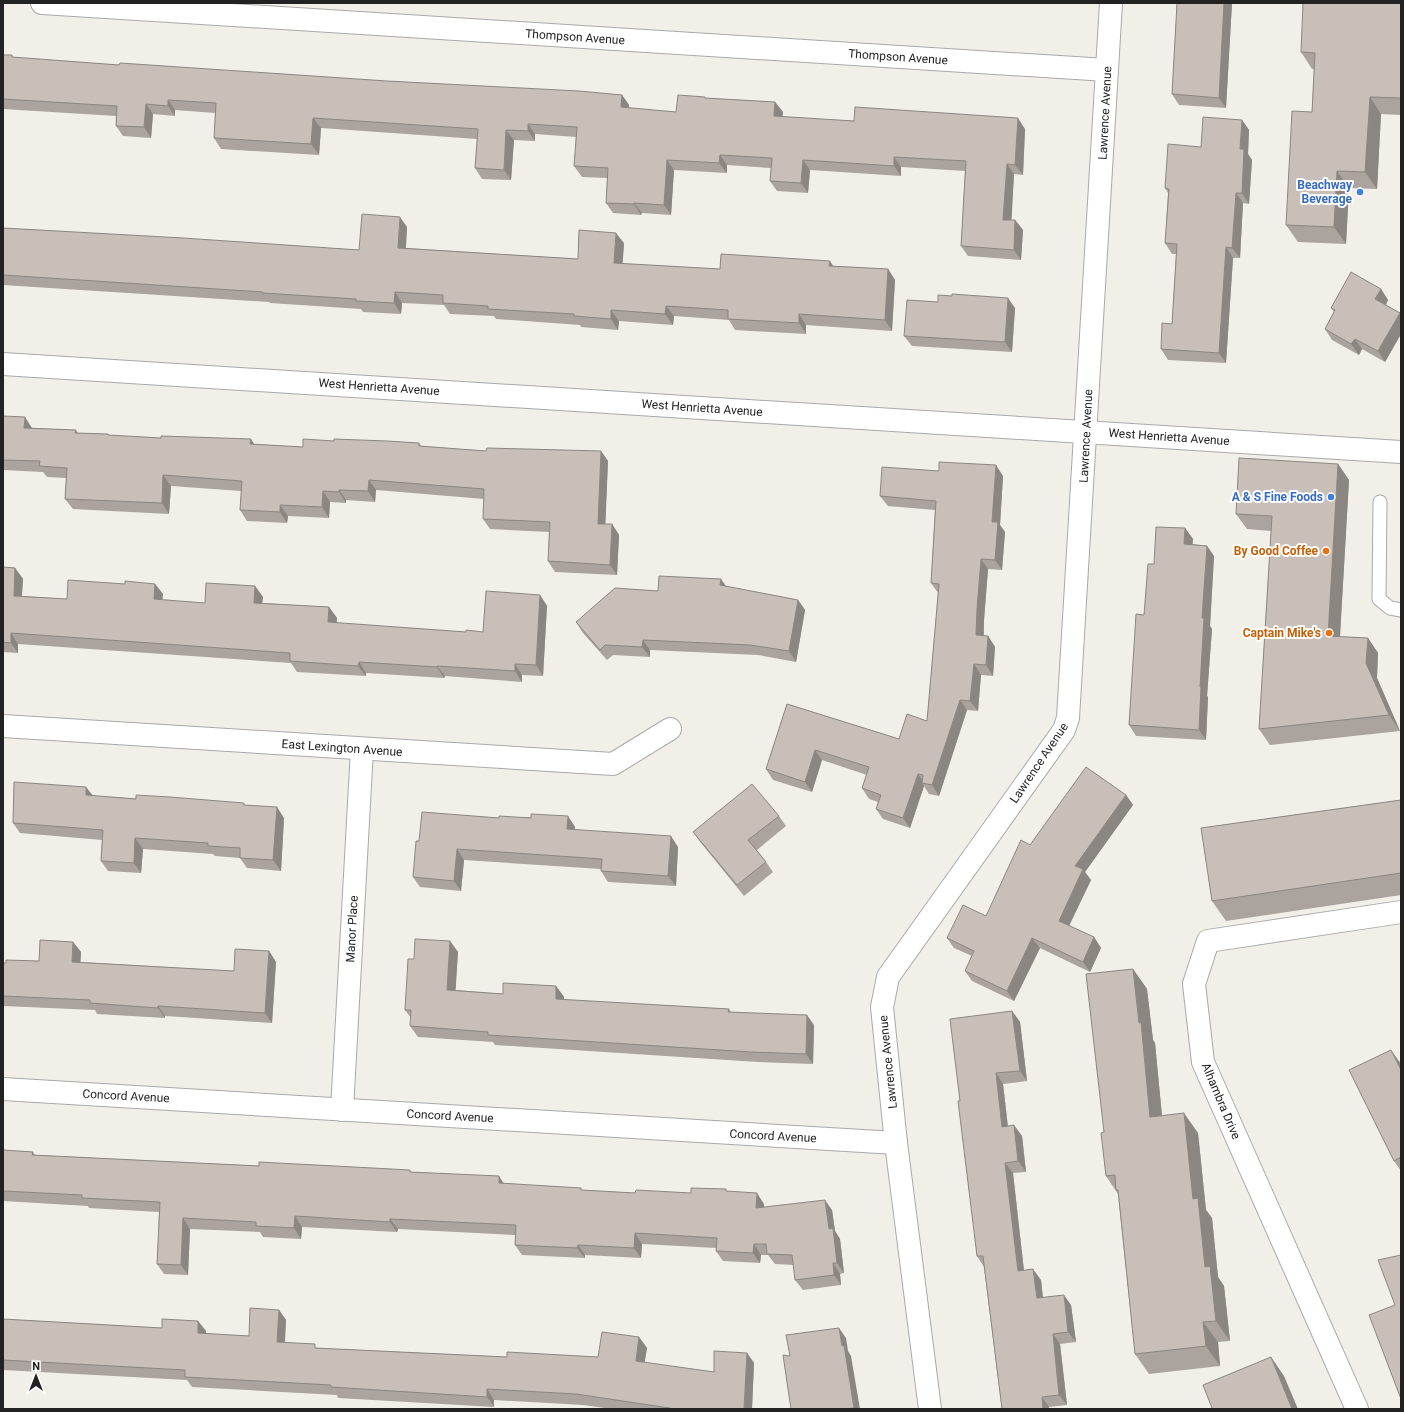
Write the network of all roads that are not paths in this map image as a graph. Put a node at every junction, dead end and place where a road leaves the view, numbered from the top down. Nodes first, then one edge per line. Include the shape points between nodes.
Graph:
1 (42, 3) edge
2 (1111, 3) edge
3 (1107, 70) junction
4 (3, 364) edge
5 (1086, 432) junction
6 (1401, 452) edge
7 (1380, 502) dead end
8 (1401, 610) edge
9 (3, 726) edge
10 (670, 729) dead end
11 (362, 749) junction
12 (1401, 912) edge
13 (3, 1089) edge
14 (342, 1110) junction
15 (896, 1143) junction
16 (930, 1409) edge
17 (1357, 1409) edge

1 - 3 street, Thompson Avenue
2 - 3 street, Lawrence Avenue
3 - 5 street, Lawrence Avenue
4 - 5 street, West Henrietta Avenue
5 - 6 street, West Henrietta Avenue
5 - 15 street, Lawrence Avenue via 1068,718 1064,730 888,977 882,1007
7 - 8 lane via 1379,599 1390,608
9 - 11 street, East Lexington Avenue
10 - 11 street, East Lexington Avenue via 612,764
11 - 14 street, Manor Place
12 - 17 street, Alhambra Drive via 1208,941 1194,984 1203,1062
13 - 14 street, Concord Avenue
14 - 15 street, Concord Avenue
15 - 16 street, Lawrence Avenue

